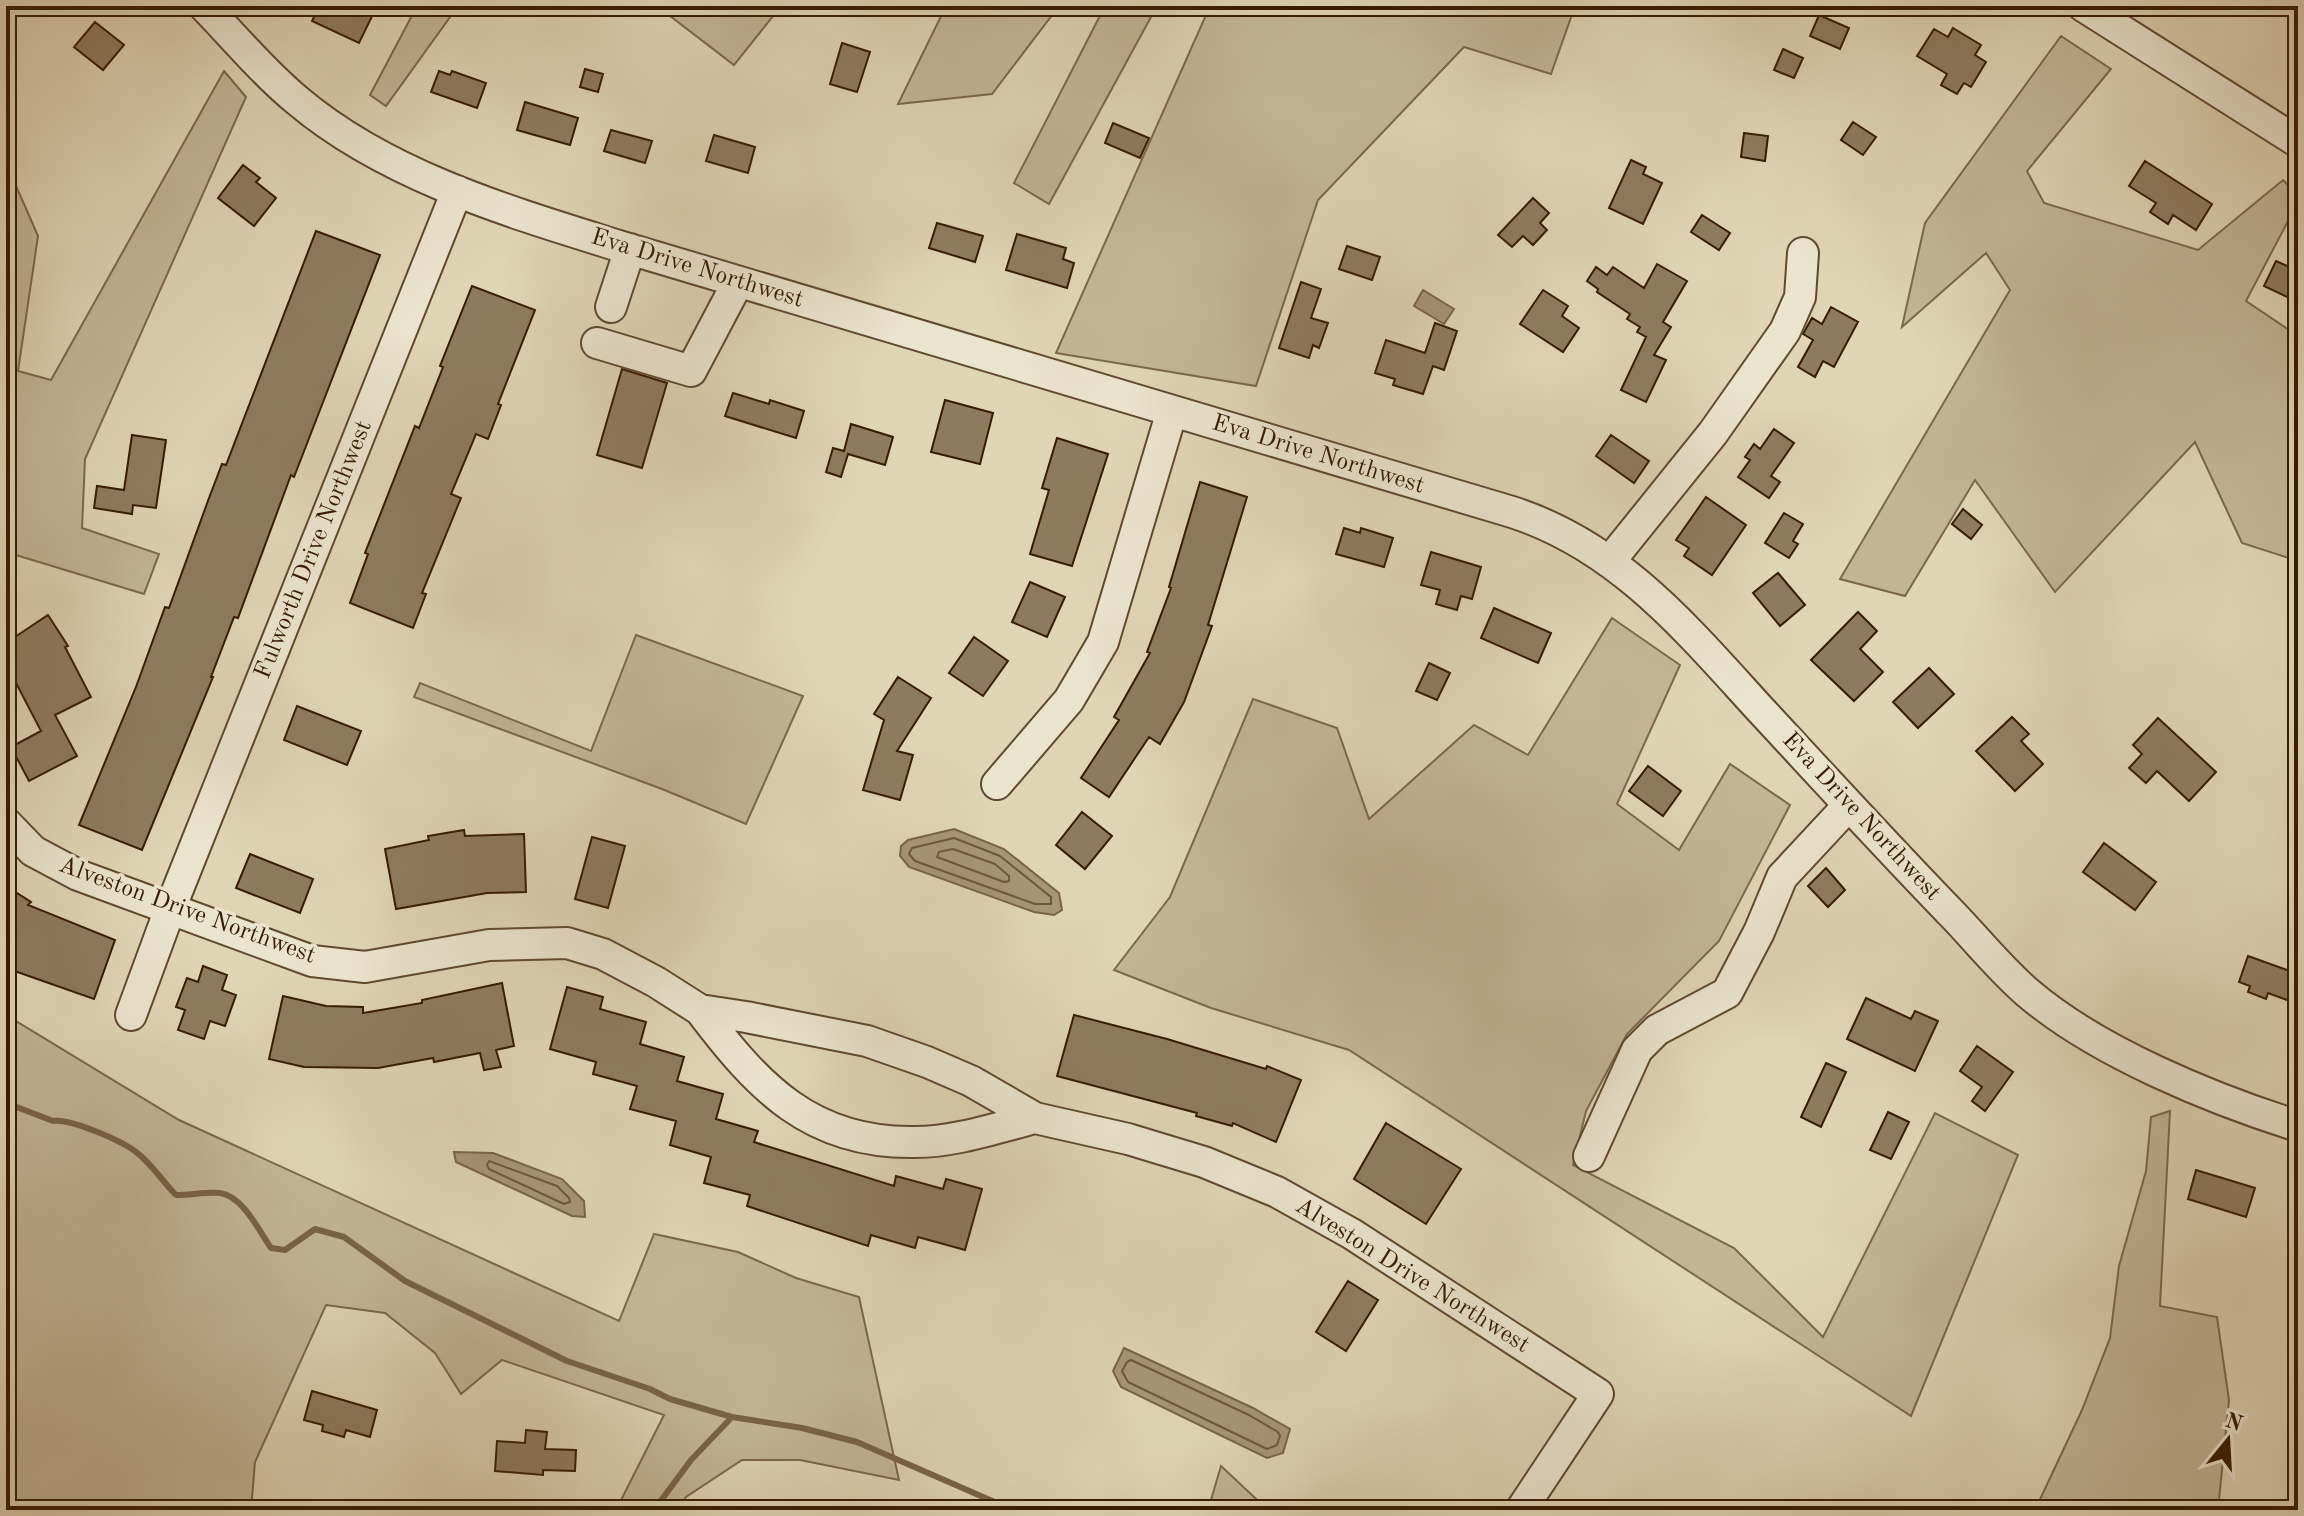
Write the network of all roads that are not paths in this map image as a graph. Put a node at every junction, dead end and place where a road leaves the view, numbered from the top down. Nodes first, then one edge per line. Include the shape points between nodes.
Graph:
1 (204, 6) edge
2 (2083, 6) edge
3 (2298, 142) edge
4 (457, 191) junction
5 (630, 249) junction
6 (1803, 253) dead end
7 (738, 282) junction
8 (611, 307) dead end
9 (597, 343) dead end
10 (1172, 411) junction
11 (1610, 561) junction
12 (997, 784) dead end
13 (1849, 805) junction
14 (6, 823) edge
15 (170, 909) junction
16 (700, 1010) junction
17 (131, 1015) dead end
18 (1035, 1118) junction
19 (2298, 1126) edge
20 (1589, 1156) dead end
21 (1521, 1510) edge

1 - 4 street, Eva Drive Northwest via 299,102 382,156
2 - 3 street
4 - 5 street, Eva Drive Northwest
4 - 15 street, Fulworth Drive Northwest
5 - 7 street, Eva Drive Northwest
5 - 8 street
6 - 11 street via 1800,297 1785,331 1713,433
7 - 9 street via 691,371
7 - 10 street, Eva Drive Northwest
10 - 11 street, Eva Drive Northwest via 1522,515
10 - 12 street via 1103,642 1069,700
11 - 13 street, Eva Drive Northwest via 1671,611
13 - 19 street, Eva Drive Northwest via 2028,993 2095,1041 2199,1090
13 - 20 street via 1782,877 1727,993 1657,1030 1637,1050
14 - 15 street, Alveston Drive Northwest via 33,851 78,875
15 - 16 street, Alveston Drive Northwest via 312,961 365,967 489,945 567,943 603,954
15 - 17 street, Fulworth Drive Northwest
16 - 18 street, Alveston Drive Northwest via 867,1041 971,1081
16 - 18 street, Alveston Drive Northwest via 772,1094 846,1134 917,1142
18 - 21 street, Alveston Drive Northwest via 1204,1162 1277,1192 1352,1234 1598,1394

